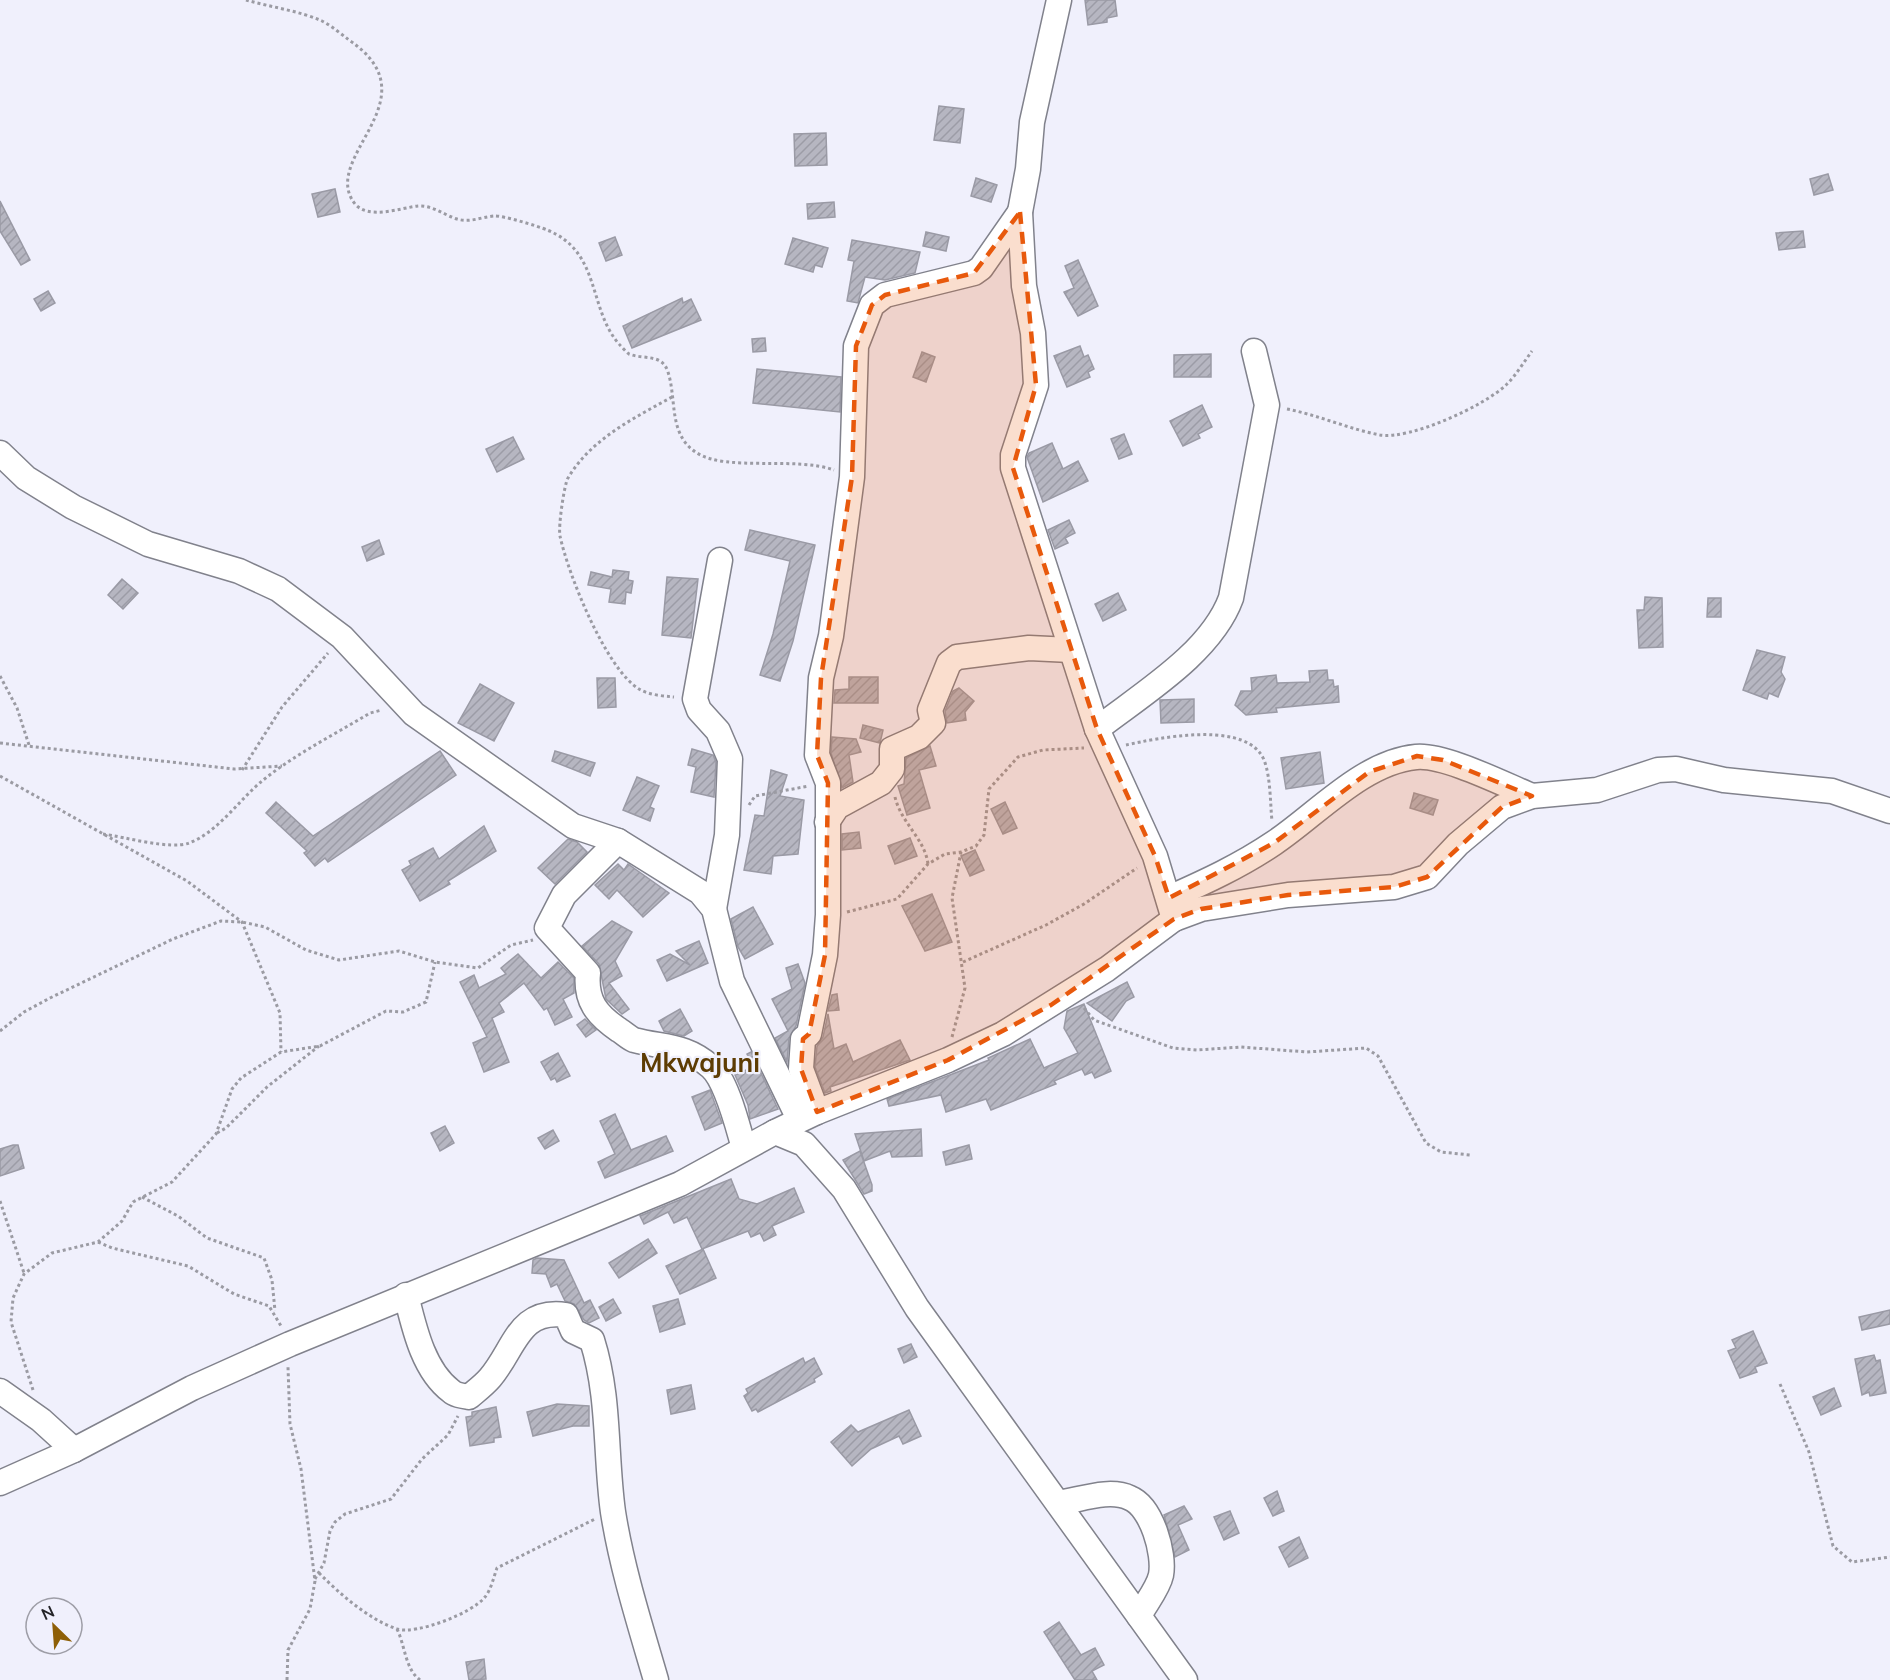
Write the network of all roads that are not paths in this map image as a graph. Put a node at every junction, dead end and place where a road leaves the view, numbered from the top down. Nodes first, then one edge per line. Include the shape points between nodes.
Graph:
1 (1059, 0) edge
2 (1020, 212) junction
3 (1254, 351) dead end
4 (0, 453) edge
5 (720, 560) dead end
6 (1071, 650) junction
7 (1102, 739) junction
8 (1532, 796) junction
9 (1890, 812) edge
10 (827, 822) junction
11 (618, 841) junction
12 (714, 909) junction
13 (1171, 909) junction
14 (808, 1116) junction
15 (775, 1132) junction
16 (744, 1149) junction
17 (406, 1295) junction
18 (0, 1391) edge
19 (74, 1450) junction
20 (0, 1483) edge
21 (1058, 1503) junction
22 (1138, 1616) junction
23 (656, 1680) edge
24 (1185, 1680) edge

1 - 2 street via 1032,122
2 - 6 street via 1036,385 1013,455 1013,468
2 - 10 street via 974,273 885,295 872,305 856,346 852,477 831,636 821,678 817,755 828,783
3 - 7 street via 1267,405 1231,598 1224,617 1192,654
4 - 11 street via 26,478 73,507 148,544 239,571 278,590 342,637 414,714 573,826
5 - 12 street via 695,699 699,710 718,731 730,759 727,835
6 - 7 street
6 - 10 street via 1029,648 957,657 949,663 930,710 933,723 918,737 892,749 892,769 881,783 837,807
7 - 13 street via 1155,856
8 - 9 street via 1597,790 1658,770 1676,769 1724,780 1832,791
8 - 13 street via 1502,807 1427,877 1394,887 1288,895 1202,909
8 - 13 street via 1443,760 1416,756 1368,772 1274,843
10 - 14 street via 825,955 809,1034 803,1039 801,1069
11 - 12 street via 700,892
11 - 16 street via 564,895 547,928 588,973 592,1007 605,1020 632,1039 678,1047 713,1068 731,1103
12 - 14 street via 732,981
13 - 14 street via 1072,992 1003,1034
14 - 15 street
15 - 16 street
15 - 21 street via 804,1144 844,1189 917,1308
16 - 17 street via 680,1184
17 - 19 street via 192,1388
17 - 23 street via 416,1336 434,1372 452,1393 469,1397 490,1377 518,1333 535,1318 551,1312 566,1315 573,1331 592,1340 606,1405 613,1511
18 - 19 street
19 - 20 street
21 - 22 street
21 - 22 street via 1109,1494 1132,1498 1147,1514 1161,1548 1161,1576
22 - 24 street

